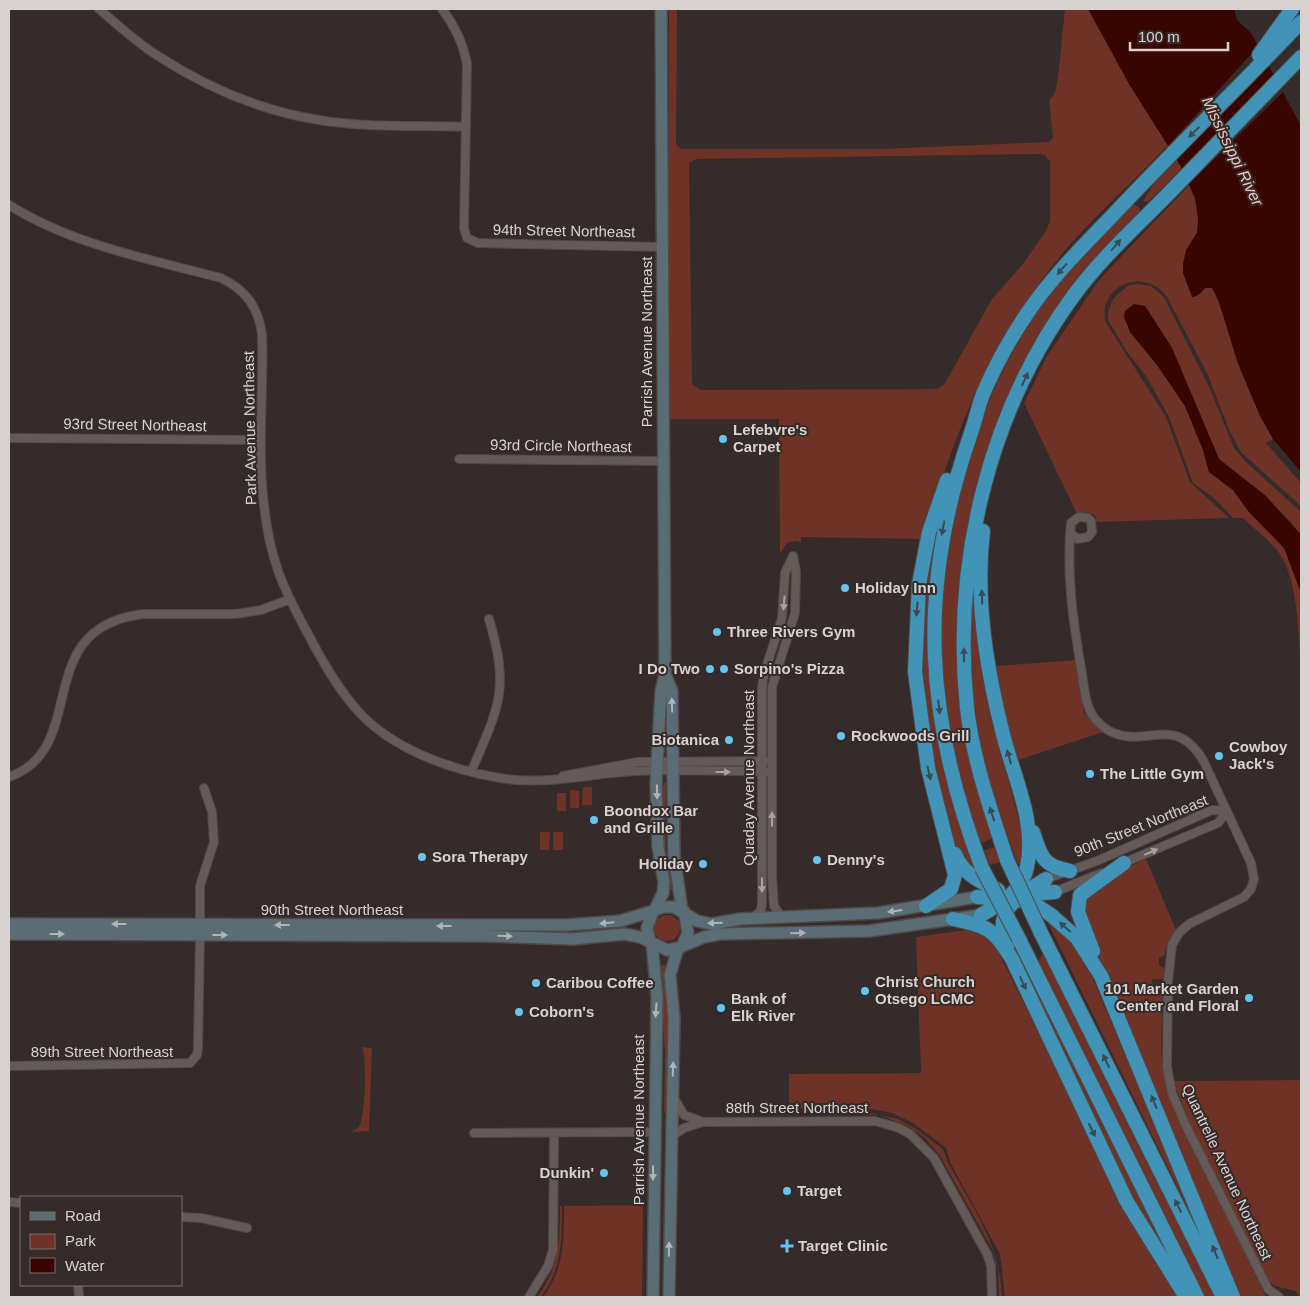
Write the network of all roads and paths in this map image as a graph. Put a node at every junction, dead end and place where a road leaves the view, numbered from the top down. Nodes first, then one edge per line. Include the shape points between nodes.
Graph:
1 (99, 9) edge
2 (442, 9) edge
3 (661, 9) edge
4 (1292, 9) edge
5 (1301, 22) edge
6 (1301, 57) edge
7 (1301, 66) edge
8 (1261, 98) junction
9 (1221, 105) junction
10 (466, 127) junction
11 (9, 205) edge
12 (662, 247) junction
13 (1012, 406) junction
14 (978, 414) junction
15 (9, 438) edge
16 (261, 440) junction
17 (459, 459) dead end
18 (663, 461) junction
19 (1072, 533) dead end
20 (288, 600) junction
21 (489, 619) dead end
22 (666, 674) junction
23 (761, 761) junction
24 (771, 761) junction
25 (658, 766) junction
26 (674, 767) junction
27 (471, 772) junction
28 (761, 772) junction
29 (771, 772) junction
30 (9, 777) edge
31 (204, 788) dead end
32 (1227, 811) junction
33 (1026, 814) junction
34 (944, 830) junction
35 (1124, 863) junction
36 (1070, 871) junction
37 (1046, 879) joint
38 (1056, 892) joint
39 (977, 897) joint
40 (1014, 897) junction
41 (926, 906) junction
42 (654, 910) junction
43 (683, 911) junction
44 (982, 915) joint
45 (782, 918) junction
46 (752, 919) junction
47 (953, 919) junction
48 (9, 924) edge
49 (200, 930) junction
50 (9, 934) edge
51 (651, 943) junction
52 (680, 947) junction
53 (1012, 960) junction
54 (1101, 976) junction
55 (9, 1066) edge
56 (672, 1096) junction
57 (703, 1122) junction
58 (654, 1132) junction
59 (474, 1133) dead end
60 (554, 1133) junction
61 (671, 1142) junction
62 (182, 1217) edge
63 (247, 1228) dead end
64 (529, 1297) edge
65 (653, 1297) edge
66 (669, 1297) edge
67 (992, 1297) edge
68 (1186, 1297) edge
69 (1197, 1297) edge
70 (1223, 1297) edge
71 (1233, 1297) edge
72 (1279, 1297) edge

1 - 10 street via 164,60 261,106 338,122
2 - 10 street via 464,48 467,64
3 - 12 main road, Parrish Avenue Northeast
4 - 9 highway
5 - 9 highway
6 - 8 highway
7 - 8 highway
13 -> 8 highway via 1052,328 1075,295 1126,234
9 -> 14 highway via 1076,252 1028,312 1005,350
10 - 12 street, 94th Street Northeast via 464,228 467,238 478,243
11 - 16 street, Park Avenue Northeast via 56,231 99,246 221,278 242,291 256,309 262,334
12 - 18 main road, Parrish Avenue Northeast
33 -> 13 highway via 1002,731 987,658 982,600 981,548 985,510
70 -> 13 highway, bridge via 1007,860 985,795 974,749 967,709 964,624 973,534 992,459
14 -> 34 highway via 965,433 937,507 923,559 917,608 915,672 920,717 928,768
14 -> 69 highway, bridge via 943,529 933,623 935,668 947,755 958,800 982,868
15 - 16 street, 93rd Street Northeast
16 - 20 street, Park Avenue Northeast via 267,530 277,573
17 - 18 street, 93rd Circle Northeast
18 - 22 main road, Parrish Avenue Northeast
19 - 32 street, Quantrelle Avenue Northeast via 1070,589 1091,712 1104,728 1114,733 1133,736 1168,734 1187,741 1203,760
20 - 27 street, Park Avenue Northeast via 348,700 360,713 408,748
20 - 30 street via 248,612 128,616 103,626 84,642 71,662 53,732 42,752 20,772
21 - 27 street via 500,668 500,694 498,708
22 - 25 main road, Parrish Avenue Northeast via 661,691
26 -> 22 main road, Parrish Avenue Northeast via 672,691
23 - 24 street
24 -> 23 street, Quaday Avenue Northeast via 772,687 794,613 796,572 793,556 785,573 782,618 764,674
23 - 26 street
23 - 28 street, Quaday Avenue Northeast
24 - 29 street, Quaday Avenue Northeast
25 - 26 street, Park Avenue Northeast
25 - 27 street, Park Avenue Northeast via 620,764 547,780 500,779
25 -> 42 main road, Parrish Avenue Northeast via 658,847 664,882 663,893
26 -> 28 street
26 - 43 main road, Parrish Avenue Northeast via 674,855
28 - 29 street
28 -> 46 street, Quaday Avenue Northeast via 762,904
45 -> 29 street, Quaday Avenue Northeast via 774,906
31 - 49 street via 212,812 214,842 200,886
35 -> 32 street, 90th Street Northeast via 1218,824
32 - 36 street, 90th Street Northeast via 1212,810
32 - 72 street, Quantrelle Avenue Northeast via 1251,863 1253,884 1244,897 1189,924 1174,939 1168,975 1167,1067 1172,1093 1185,1124 1268,1289
33 - 36 highway via 1044,861 1055,868
33 - 40 highway via 1027,867
34 - 40 highway via 964,870
34 - 41 highway via 954,867 954,882 951,889
35 - 38 street, 90th Street Northeast
35 - 54 highway via 1080,895 1078,903 1078,912
36 - 37 street, 90th Street Northeast
37 - 40 highway
38 - 40 highway
39 - 40 highway
39 - 41 main road
40 - 44 highway
40 - 53 highway via 1003,922 1003,934
54 -> 40 highway via 1072,933 1051,915
41 -> 45 main road via 852,915
42 - 43 main road via 668,906
42 -> 49 main road, 90th Street Northeast via 620,921 566,925
42 - 51 main road via 647,928
46 -> 43 main road via 712,924 697,921
43 - 52 main road via 688,933
44 - 47 main road
45 - 46 main road
52 -> 47 main road via 720,934 869,931
47 - 53 highway via 994,932
49 -> 48 main road, 90th Street Northeast
50 -> 49 main road, 90th Street Northeast
49 -> 51 main road, 90th Street Northeast via 574,938 624,934
49 - 55 street, 89th Street Northeast via 198,1048 194,1060 183,1065
51 - 52 main road via 666,950
51 -> 58 main road, Parrish Avenue Northeast via 656,988
56 -> 52 main road, Parrish Avenue Northeast via 674,1018 670,975
53 -> 68 highway via 1127,1202
71 -> 54 highway
56 - 57 street, 88th Street Northeast via 684,1115
56 - 61 main road, Parrish Avenue Northeast
57 - 61 street, 88th Street Northeast via 684,1128
57 - 67 street, 88th Street Northeast via 875,1121 899,1128 934,1158 982,1243 991,1266
58 - 60 street
58 - 61 main road
58 -> 65 main road, Parrish Avenue Northeast
59 - 60 street
60 - 64 street via 553,1250 548,1266
66 -> 61 main road, Parrish Avenue Northeast
62 - 63 street

